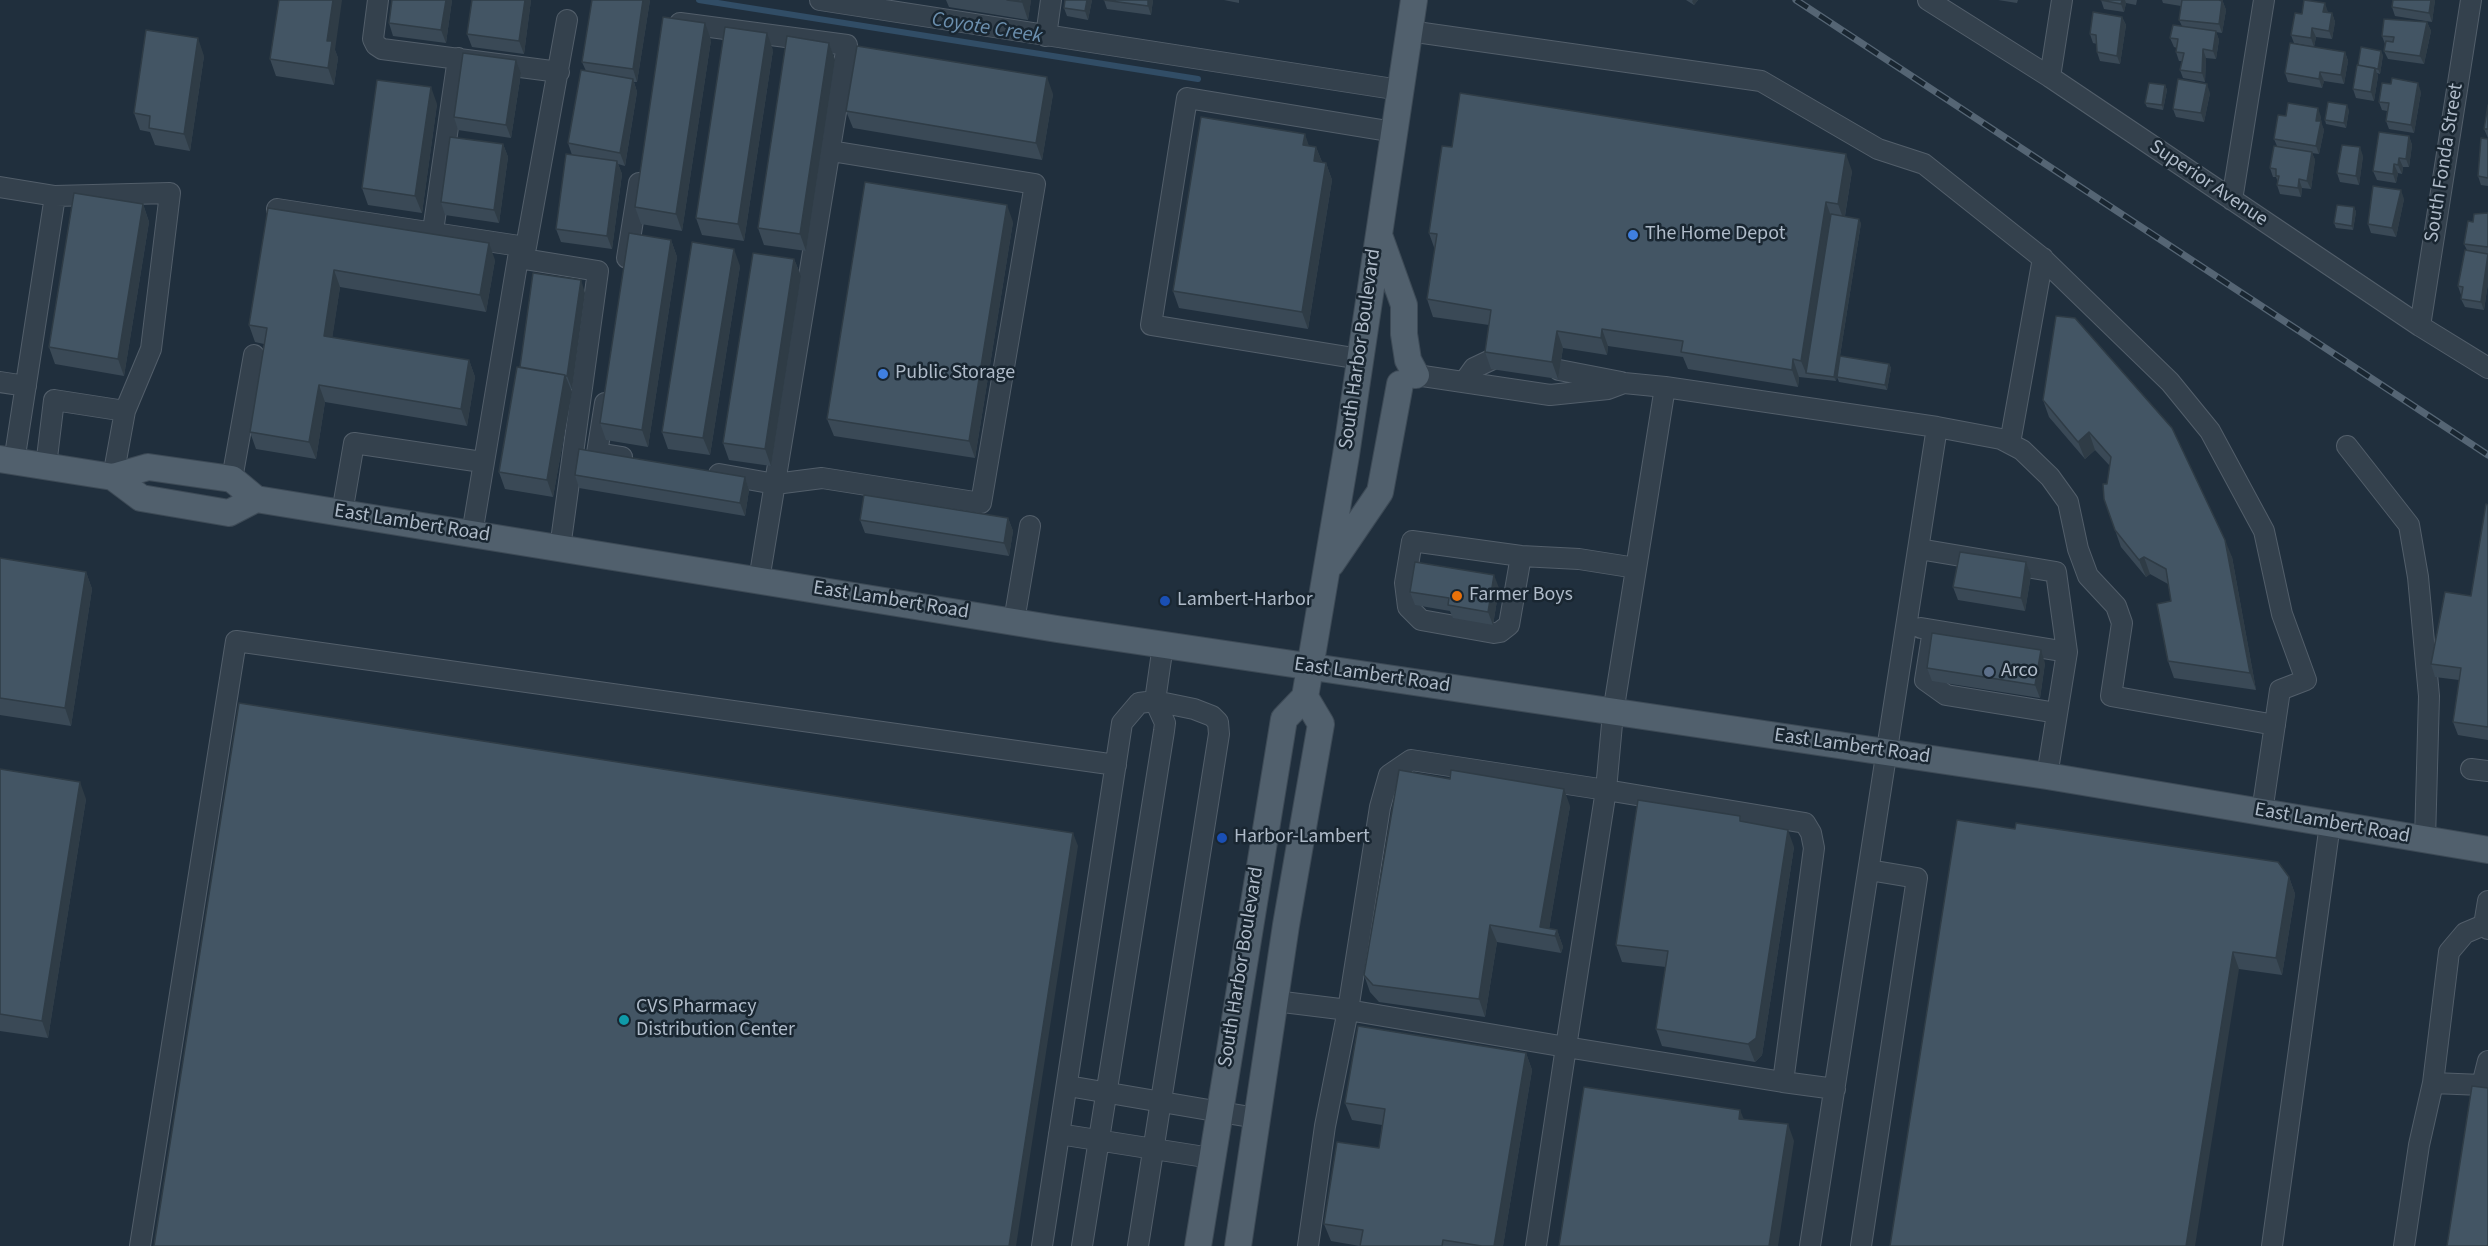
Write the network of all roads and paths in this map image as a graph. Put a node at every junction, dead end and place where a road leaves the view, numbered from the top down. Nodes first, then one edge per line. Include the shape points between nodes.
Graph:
1 (378, 0) edge
2 (820, 0) edge
3 (1051, 0) edge
4 (1414, 0) edge
5 (1928, 0) edge
6 (2062, 0) edge
7 (2264, 0) edge
8 (2471, 0) edge
9 (1953, 8) edge
10 (567, 20) dead end
11 (1409, 31) junction
12 (663, 33) edge
13 (1046, 36) junction
14 (458, 58) junction
15 (559, 72) junction
16 (2050, 77) junction
17 (1400, 90) junction
18 (1394, 132) junction
19 (831, 151) junction
20 (643, 161) edge
21 (0, 187) edge
22 (55, 196) junction
23 (2232, 200) junction
24 (278, 209) edge
25 (434, 231) junction
26 (1378, 233) junction
27 (522, 252) junction
28 (2043, 258) junction
29 (624, 278) edge
30 (2420, 326) junction
31 (254, 355) dead end
32 (1360, 359) junction
33 (1493, 359) edge
34 (2488, 368) edge
35 (1559, 369) dead end
36 (1408, 380) junction
37 (0, 382) edge
38 (1464, 382) junction
39 (608, 383) edge
40 (1624, 383) junction
41 (26, 386) junction
42 (1665, 387) junction
43 (125, 411) junction
44 (1937, 427) junction
45 (2010, 444) junction
46 (2347, 446) dead end
47 (7, 460) edge
48 (642, 460) edge
49 (482, 462) junction
50 (46, 466) junction
51 (698, 471) edge
52 (113, 477) junction
53 (232, 480) junction
54 (775, 484) junction
55 (255, 499) junction
56 (342, 513) junction
57 (1030, 526) dead end
58 (472, 534) junction
59 (560, 548) junction
60 (1918, 549) junction
61 (1521, 556) junction
62 (1636, 568) junction
63 (1326, 572) junction
64 (759, 580) junction
65 (1014, 621) junction
66 (1907, 626) junction
67 (1933, 630) junction
68 (1163, 645) junction
69 (2067, 651) junction
70 (1309, 667) junction
71 (1305, 697) junction
72 (1155, 701) junction
73 (1614, 713) junction
74 (2057, 713) junction
75 (2275, 725) junction
76 (1888, 752) junction
77 (1116, 765) junction
78 (2048, 776) junction
79 (1606, 790) junction
80 (2262, 812) junction
81 (2331, 824) junction
82 (2425, 840) junction
83 (2488, 850) edge
84 (1869, 870) junction
85 (2488, 901) edge
86 (2486, 927) edge
87 (1275, 1001) junction
88 (1348, 1011) junction
89 (1566, 1047) junction
90 (2488, 1061) edge
91 (1783, 1082) junction
92 (2433, 1083) junction
93 (1068, 1086) junction
94 (1835, 1089) junction
95 (1107, 1092) junction
96 (1160, 1100) junction
97 (1218, 1111) junction
98 (1256, 1118) junction
99 (1059, 1134) junction
100 (1100, 1139) junction
101 (1154, 1147) junction
102 (1211, 1158) junction
103 (140, 1246) edge
104 (1042, 1246) edge
105 (1082, 1246) edge
106 (1138, 1246) edge
107 (1198, 1246) edge
108 (1238, 1246) edge
109 (1308, 1246) edge
110 (1536, 1246) edge
111 (1810, 1246) edge
112 (1861, 1246) edge
113 (2272, 1246) edge
114 (2404, 1246) edge

1 - 14 street via 376,45 382,49
2 - 13 street
3 - 13 street
4 - 11 main road, South Harbor Boulevard
5 - 9 street, Superior Avenue
6 - 16 street
7 - 23 street
8 - 30 street, South Fonda Street
9 - 16 street, Superior Avenue
10 - 15 street
11 - 17 main road, South Harbor Boulevard
11 - 28 street via 1761,81 1878,149 1924,164
12 - 19 street via 665,21 847,45
13 - 17 street
14 - 15 street
14 - 25 street
15 - 27 street
16 - 23 street, Superior Avenue
17 - 18 main road, South Harbor Boulevard
18 - 26 main road, South Harbor Boulevard
18 - 32 street via 1187,98 1151,325
19 - 54 street
19 - 54 street via 1035,184 981,503 822,478
20 - 29 street
21 - 22 street
22 - 41 street
22 - 43 street via 170,193 151,349
23 - 30 street, Superior Avenue
24 - 25 street
25 - 27 street
26 - 32 main road, South Harbor Boulevard
26 - 36 main road via 1404,305
27 - 49 street
27 - 59 street via 598,271
28 - 45 street
28 - 75 street via 2170,381 2210,431 2264,531 2282,614 2306,680 2280,690
30 - 34 street, Superior Avenue
31 - 53 street
32 - 63 main road, South Harbor Boulevard
33 - 38 street via 1474,368
35 - 40 street
36 - 38 street
36 - 63 main road via 1380,492
37 - 41 street
38 - 40 street via 1550,395 1608,389
39 - 48 street via 597,453
40 - 42 street
41 - 47 street
42 - 44 street
42 - 62 street
43 - 50 street via 54,400
43 - 52 street
44 - 45 street
44 - 60 street
45 - 75 street via 2022,450 2050,477 2068,501 2088,576 2116,606 2122,623 2111,696
46 - 82 street via 2409,525 2429,696
47 - 50 main road
49 - 56 street via 354,443
49 - 58 street
50 - 52 main road
51 - 54 street
52 - 53 main road via 148,467
52 - 55 main road via 141,498 229,513
53 - 55 main road
54 - 64 street
55 - 56 main road, East Lambert Road
56 - 58 main road, East Lambert Road
57 - 65 street
58 - 59 main road, East Lambert Road
59 - 64 main road, East Lambert Road
60 - 66 street
60 - 69 street via 2056,572
61 - 61 street via 1412,541 1405,600 1411,613 1421,620 1494,633 1509,625
61 - 62 street via 1579,559
62 - 73 street
63 - 70 main road, South Harbor Boulevard
64 - 65 main road, East Lambert Road
65 - 68 main road, East Lambert Road
66 - 67 street
66 - 76 street
67 - 69 street
67 - 74 street via 1925,680 1946,695
68 - 70 main road, East Lambert Road
68 - 72 street
69 - 74 street
70 - 71 main road, South Harbor Boulevard
70 - 73 main road, East Lambert Road
71 - 87 main road, South Harbor Boulevard via 1321,724
71 - 97 main road, South Harbor Boulevard via 1284,718
72 - 77 street via 1138,703 1122,723
72 - 95 street via 1165,723
72 - 96 street via 1212,716 1218,722 1219,734
73 - 76 main road, East Lambert Road
73 - 79 street
74 - 78 street
75 - 80 street
76 - 78 main road, East Lambert Road
76 - 84 street
77 - 93 street
77 - 103 street via 236,641
78 - 80 main road, East Lambert Road
79 - 88 street via 1411,760 1389,776 1380,807
79 - 89 street
79 - 91 street via 1805,823 1814,848
80 - 81 main road, East Lambert Road
81 - 82 main road, East Lambert Road
81 - 113 street
82 - 83 main road, East Lambert Road
84 - 94 street
84 - 112 street via 1917,878
85 - 86 street
86 - 92 street via 2465,933 2449,952
87 - 88 street
87 - 98 main road, South Harbor Boulevard
88 - 89 street
88 - 109 street via 1325,1126
89 - 91 street
89 - 110 street
90 - 92 street via 2482,1085
91 - 94 street
92 - 114 street
93 - 95 street
93 - 99 street
94 - 111 street
95 - 96 street
95 - 100 street
96 - 97 street
96 - 101 street
97 - 98 street
97 - 102 main road, South Harbor Boulevard
98 - 108 main road, South Harbor Boulevard
99 - 100 street
99 - 104 street
100 - 101 street
100 - 105 street
101 - 102 street
101 - 106 street
102 - 107 main road, South Harbor Boulevard

